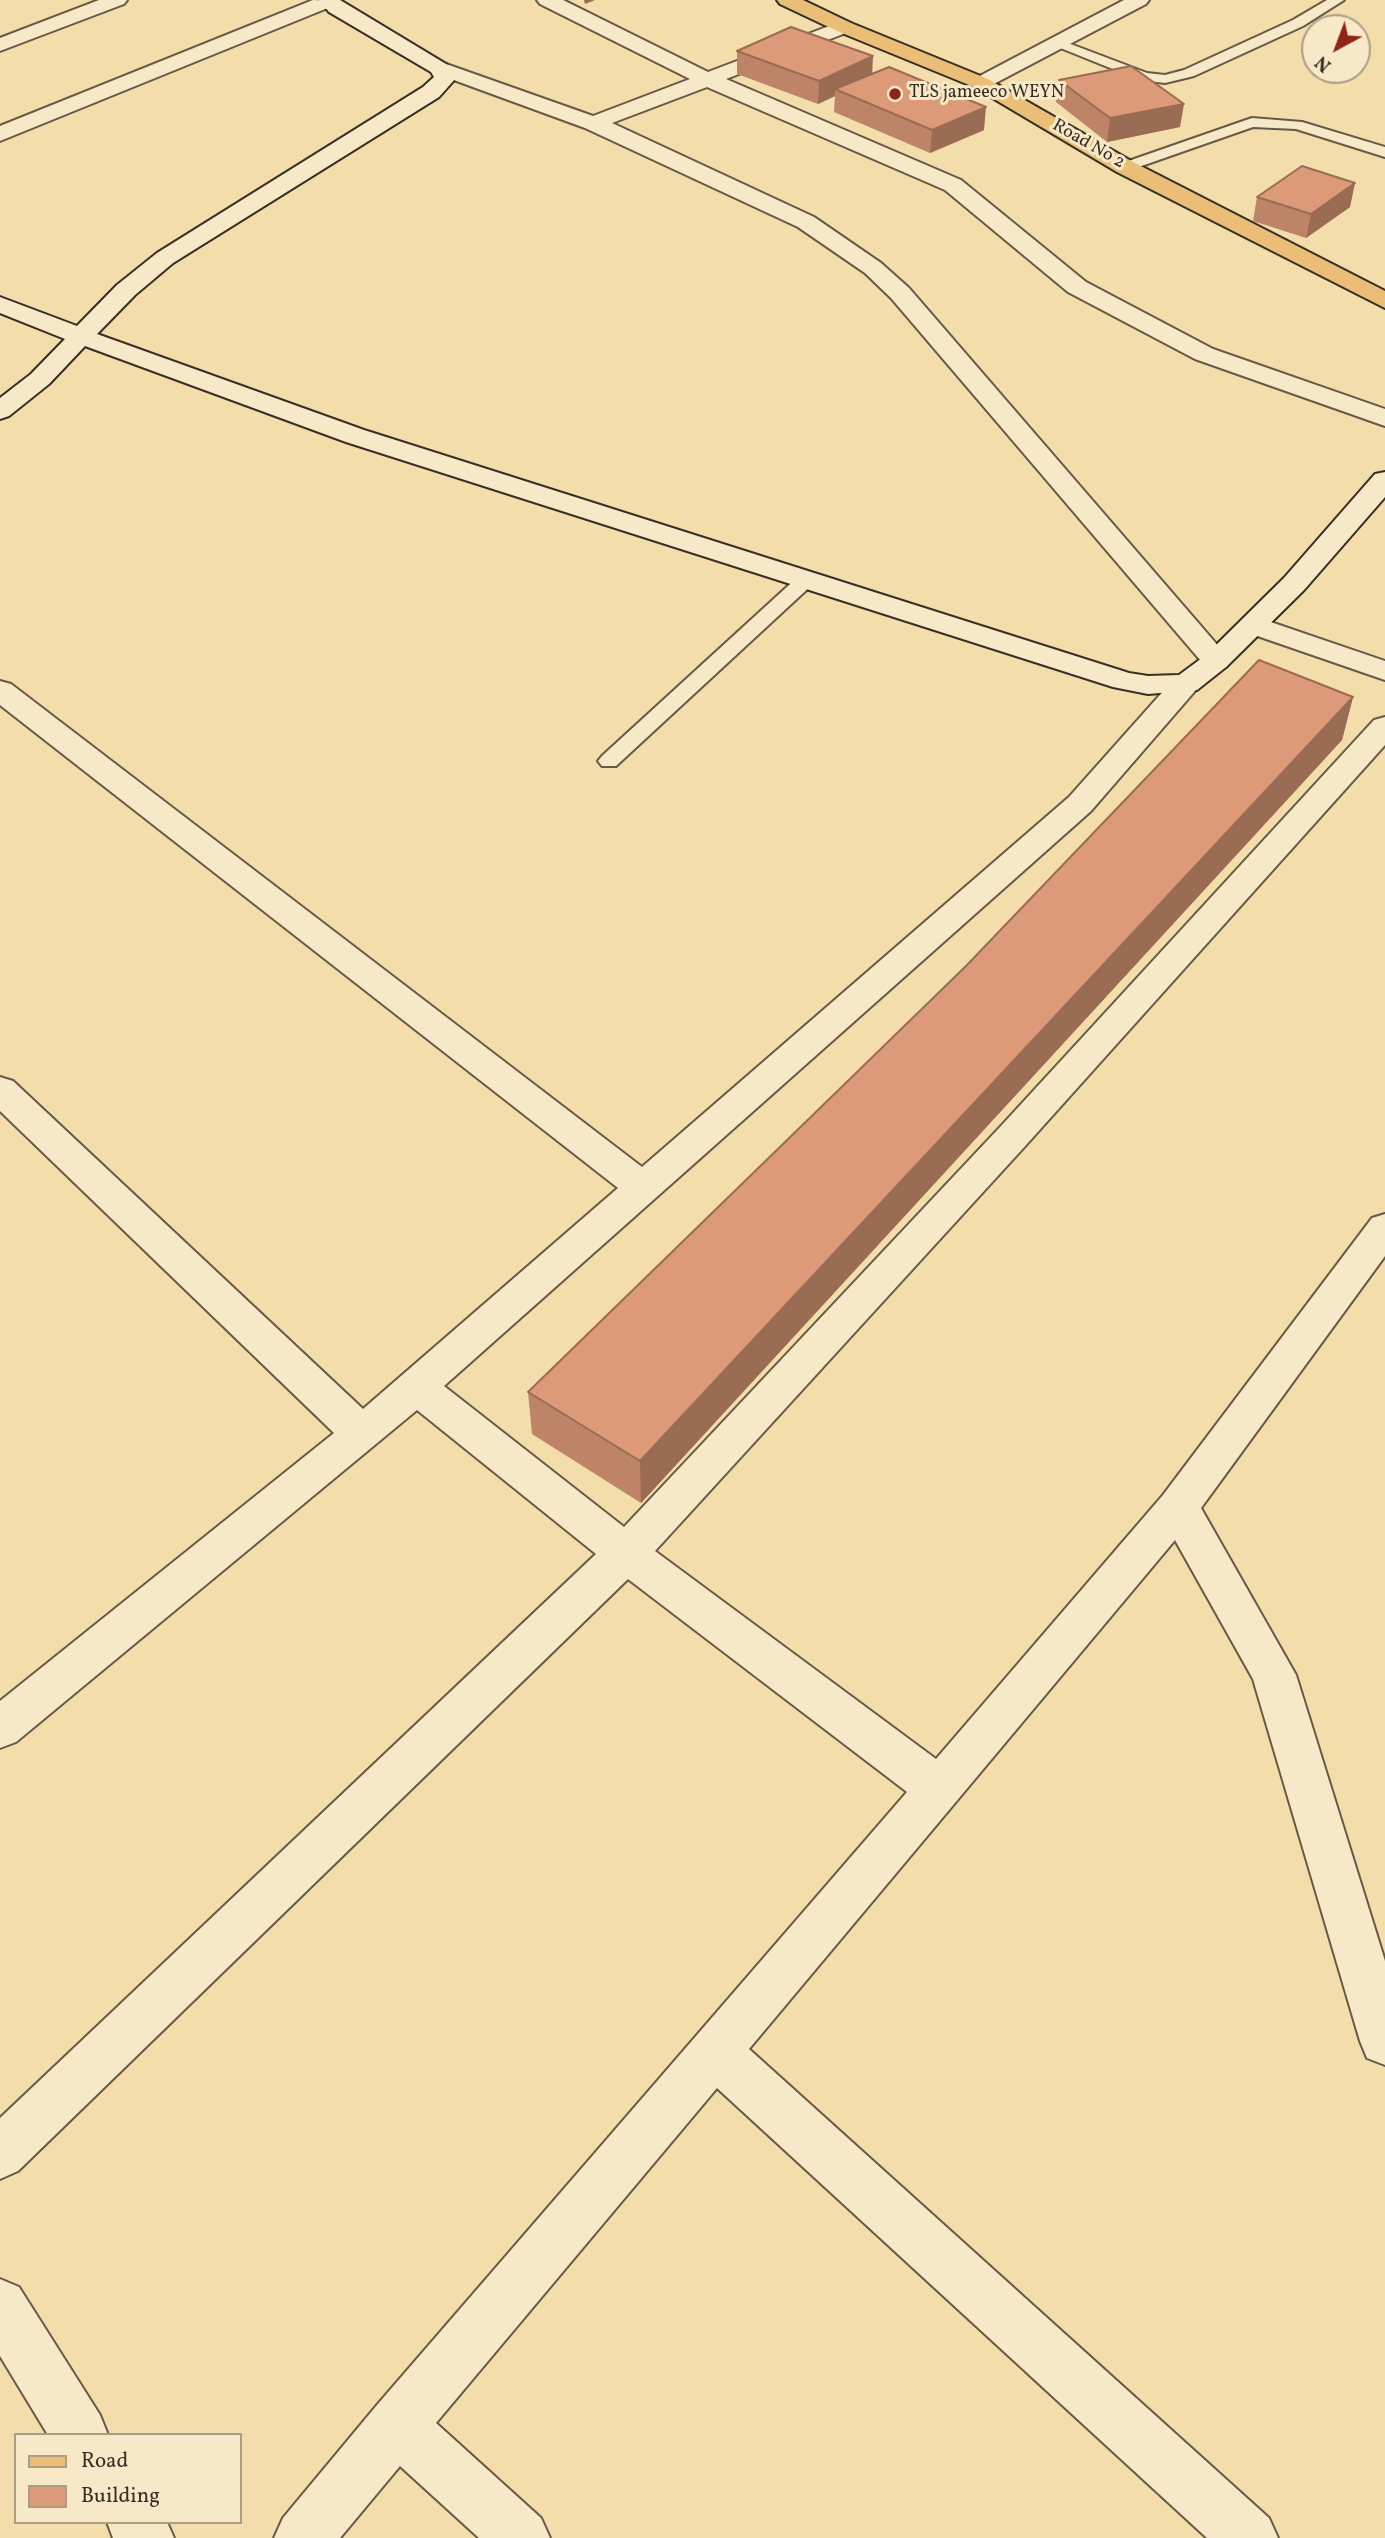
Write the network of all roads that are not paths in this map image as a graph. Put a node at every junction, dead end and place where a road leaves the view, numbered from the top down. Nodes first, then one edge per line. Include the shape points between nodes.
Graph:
1 (66, 0) edge
2 (117, 0) edge
3 (329, 0) edge
4 (547, 0) edge
5 (787, 0) edge
6 (1139, 0) edge
7 (1337, 0) edge
8 (88, 12) junction
9 (11, 23) dead end
10 (844, 27) junction
11 (32, 33) junction
12 (1055, 43) junction
13 (0, 46) edge
14 (439, 68) junction
15 (708, 79) junction
16 (981, 83) junction
17 (593, 123) junction
18 (0, 134) edge
19 (1385, 152) edge
20 (1125, 167) junction
21 (1385, 301) edge
22 (0, 304) edge
23 (83, 337) junction
24 (0, 411) edge
25 (1385, 418) edge
26 (1385, 480) edge
27 (807, 579) junction
28 (1253, 625) junction
29 (1216, 661) junction
30 (1385, 671) edge
31 (1186, 684) junction
32 (0, 690) edge
33 (1385, 726) edge
34 (609, 761) dead end
35 (0, 1090) edge
36 (644, 1188) junction
37 (1385, 1228) edge
38 (417, 1387) junction
39 (362, 1434) junction
40 (1178, 1507) junction
41 (626, 1553) junction
42 (0, 1728) edge
43 (938, 1788) junction
44 (1385, 2041) edge
45 (715, 2052) junction
46 (0, 2153) edge
47 (0, 2306) edge
48 (397, 2425) junction
49 (79, 2433) edge
50 (303, 2538) edge
51 (521, 2538) edge
52 (1249, 2538) edge

1 - 8 street
2 - 8 street
3 - 14 street
3 - 18 street
4 - 15 street
5 - 10 main road, Road No 2
6 - 12 street
7 - 12 lane via 1286,29 1189,73 1165,79 1145,78
8 - 11 street
9 - 11 street
10 - 15 street
10 - 16 main road, Road No 2
11 - 13 street
12 - 16 street
14 - 17 street
14 - 23 street via 445,78 431,92 164,258 126,290
15 - 17 street
15 - 25 street via 953,185 1077,287 1204,354
16 - 20 main road, Road No 2
17 - 29 street via 806,222 873,268 900,293
19 - 20 lane via 1297,125 1252,122
20 - 21 main road, Road No 2
22 - 23 street
23 - 24 street
23 - 27 street via 355,436
26 - 28 street
27 - 31 street via 1124,681
27 - 34 lane
28 - 29 street
28 - 30 street
29 - 31 street
31 - 36 street via 1080,804
32 - 36 street
33 - 41 street
35 - 39 street
36 - 38 street
37 - 40 street
38 - 39 street
38 - 41 street
39 - 42 street
40 - 43 street
40 - 44 street via 1274,1675
41 - 43 street
41 - 46 street
43 - 45 street
45 - 48 street
45 - 52 street
47 - 49 street
48 - 50 street
48 - 51 street

